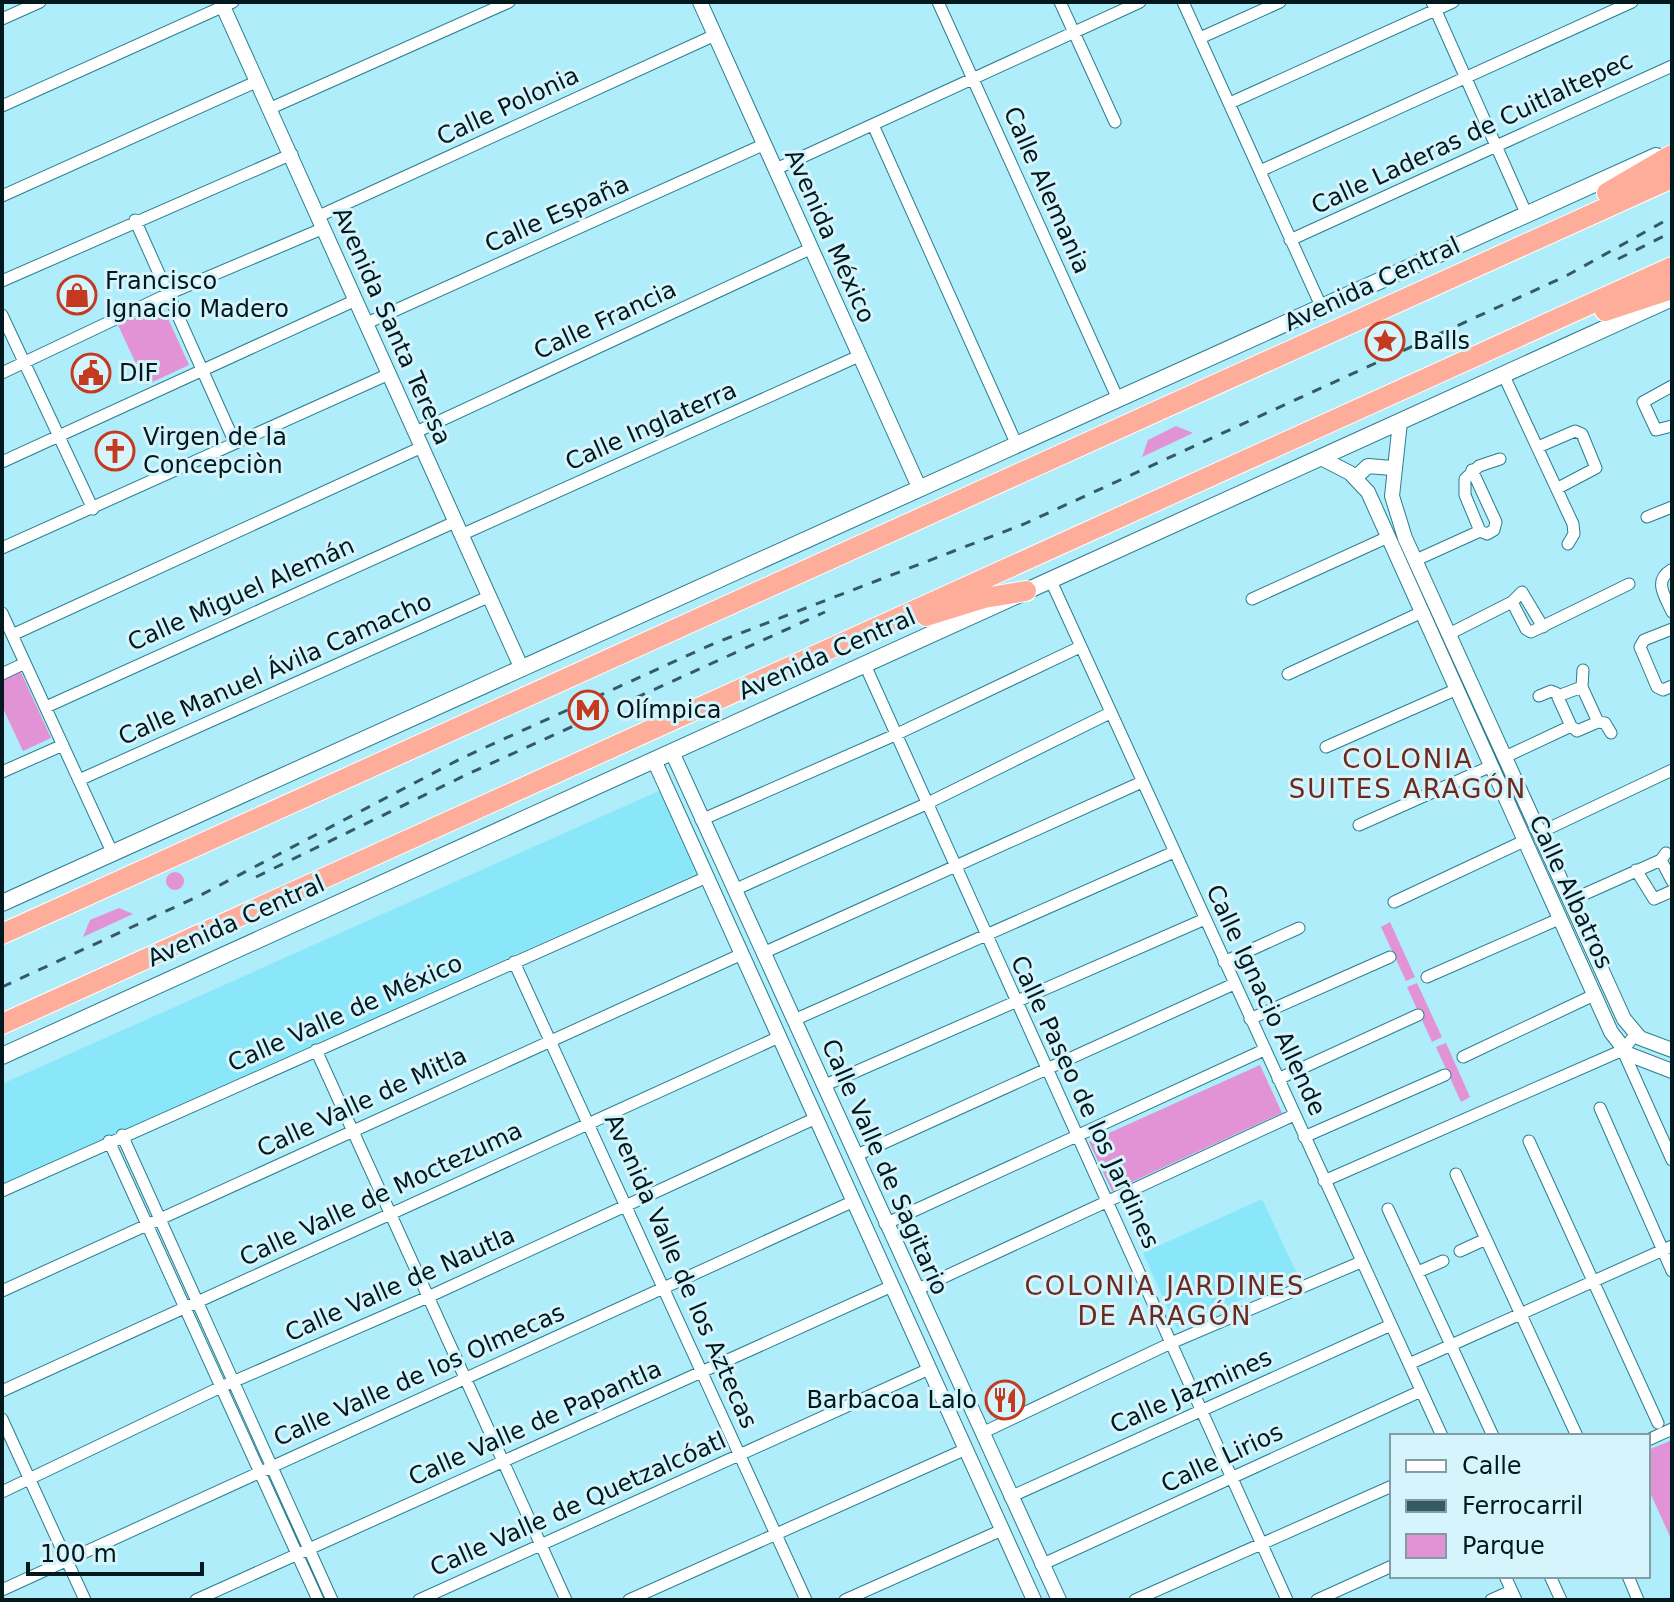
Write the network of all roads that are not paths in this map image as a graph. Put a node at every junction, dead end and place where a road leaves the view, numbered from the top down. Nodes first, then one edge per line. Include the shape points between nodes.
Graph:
1 (40, 2) edge
2 (509, 2) edge
3 (700, 2) edge
4 (938, 2) edge
5 (1060, 2) edge
6 (1140, 2) edge
7 (1183, 2) edge
8 (1280, 2) edge
9 (1453, 2) edge
10 (1632, 2) edge
11 (226, 4) edge
12 (1434, 6) edge
13 (2, 19) edge
14 (1074, 31) junction
15 (715, 35) junction
16 (1200, 38) junction
17 (1672, 66) edge
18 (971, 78) junction
19 (1467, 78) junction
20 (258, 81) junction
21 (1230, 103) junction
22 (2, 106) edge
23 (271, 108) junction
24 (1115, 122) dead end
25 (873, 125) junction
26 (765, 144) junction
27 (1496, 145) junction
28 (1672, 148) edge
29 (292, 154) junction
30 (1672, 155) edge
31 (776, 169) junction
32 (1260, 171) junction
33 (1672, 178) edge
34 (2, 196) edge
35 (1526, 213) junction
36 (135, 220) junction
37 (322, 222) junction
38 (1540, 236) junction
39 (1290, 240) junction
40 (812, 248) junction
41 (1672, 267) edge
42 (2, 281) edge
43 (1672, 289) edge
44 (168, 294) junction
45 (1672, 298) edge
46 (356, 300) junction
47 (1321, 306) junction
48 (2, 315) edge
49 (367, 323) junction
50 (1529, 333) junction
51 (859, 356) junction
52 (25, 363) junction
53 (202, 370) junction
54 (2, 373) edge
55 (389, 374) junction
56 (1504, 376) junction
57 (1672, 386) edge
58 (1117, 397) junction
59 (1400, 422) junction
60 (1672, 426) edge
61 (416, 432) junction
62 (59, 437) junction
63 (235, 443) junction
64 (1016, 443) junction
65 (422, 447) junction
66 (1538, 447) junction
67 (1321, 458) junction
68 (1500, 459) dead end
69 (2, 462) edge
70 (1392, 468) junction
71 (1472, 470) junction
72 (1355, 478) junction
73 (919, 487) junction
74 (1558, 488) junction
75 (1672, 507) edge
76 (93, 509) junction
77 (1647, 517) dead end
78 (458, 529) junction
79 (1480, 531) junction
80 (1388, 537) junction
81 (1568, 544) dead end
82 (2, 548) edge
83 (1416, 560) junction
84 (1671, 570) edge
85 (1051, 581) junction
86 (1629, 584) dead end
87 (1026, 591) junction
88 (488, 597) junction
89 (1252, 599) dead end
90 (1672, 612) edge
91 (2, 613) edge
92 (1420, 613) junction
93 (875, 628) junction
94 (1672, 629) edge
95 (1449, 634) junction
96 (12, 635) junction
97 (1080, 647) junction
98 (25, 663) junction
99 (865, 665) junction
100 (522, 669) junction
101 (1583, 670) dead end
102 (2, 674) edge
103 (1288, 674) dead end
104 (1672, 686) edge
105 (1582, 687) junction
106 (1455, 690) junction
107 (1539, 696) dead end
108 (1558, 696) junction
109 (46, 707) junction
110 (1110, 713) junction
111 (1598, 722) junction
112 (1571, 726) junction
113 (1611, 733) dead end
114 (895, 735) junction
115 (63, 745) junction
116 (1326, 747) dead end
117 (672, 752) junction
118 (1505, 757) junction
119 (654, 760) junction
120 (1489, 767) junction
121 (1672, 770) edge
122 (2, 772) edge
123 (79, 780) junction
124 (1142, 782) junction
125 (926, 804) junction
126 (701, 820) junction
127 (1359, 825) dead end
128 (1539, 833) junction
129 (1524, 841) junction
130 (112, 852) junction
131 (1174, 852) junction
132 (954, 869) junction
133 (1636, 870) junction
134 (707, 877) junction
135 (1672, 881) edge
136 (734, 890) junction
137 (1672, 891) edge
138 (1569, 901) junction
139 (1394, 902) dead end
140 (2, 903) edge
141 (1205, 919) junction
142 (1559, 919) junction
143 (1299, 928) dead end
144 (2, 934) edge
145 (984, 936) junction
146 (763, 953) junction
147 (742, 954) junction
148 (1390, 957) dead end
149 (514, 962) junction
150 (1224, 962) junction
151 (1427, 977) dead end
152 (1234, 984) junction
153 (1594, 995) junction
154 (1015, 1002) junction
155 (1418, 1015) dead end
156 (1250, 1019) junction
157 (794, 1020) junction
158 (2, 1024) edge
159 (1635, 1035) junction
160 (779, 1037) junction
161 (551, 1040) junction
162 (316, 1050) junction
163 (1264, 1050) junction
164 (1623, 1050) junction
165 (1672, 1050) edge
166 (2, 1056) edge
167 (1463, 1057) dead end
168 (1045, 1068) junction
169 (1672, 1071) edge
170 (1445, 1075) dead end
171 (1278, 1079) junction
172 (823, 1086) junction
173 (1600, 1108) dead end
174 (1294, 1115) junction
175 (816, 1118) junction
176 (589, 1123) junction
177 (353, 1131) junction
178 (1076, 1134) junction
179 (122, 1135) junction
180 (1304, 1137) junction
181 (109, 1141) junction
182 (1529, 1141) dead end
183 (855, 1156) junction
184 (1672, 1160) edge
185 (1456, 1174) dead end
186 (1324, 1181) junction
187 (2, 1191) edge
188 (1107, 1200) junction
189 (854, 1201) junction
190 (627, 1205) junction
191 (1388, 1209) dead end
192 (391, 1216) junction
193 (161, 1217) junction
194 (149, 1223) junction
195 (885, 1224) junction
196 (1486, 1239) junction
197 (1668, 1248) edge
198 (1460, 1251) dead end
199 (1443, 1261) dead end
200 (1361, 1262) junction
201 (1672, 1271) edge
202 (1418, 1272) junction
203 (1592, 1282) junction
204 (892, 1286) junction
205 (665, 1289) junction
206 (916, 1290) junction
207 (2, 1291) edge
208 (428, 1297) junction
209 (198, 1301) junction
210 (186, 1307) junction
211 (1520, 1313) junction
212 (1391, 1325) junction
213 (1171, 1343) junction
214 (1450, 1345) junction
215 (1409, 1364) junction
216 (929, 1369) junction
217 (702, 1373) junction
218 (465, 1379) junction
219 (233, 1382) junction
220 (221, 1387) junction
221 (2, 1391) edge
222 (1421, 1391) junction
223 (1201, 1411) junction
224 (2, 1419) edge
225 (1658, 1423) dead end
226 (1672, 1429) edge
227 (982, 1433) junction
228 (1441, 1434) edge
229 (1492, 1434) edge
230 (1576, 1434) edge
231 (1650, 1439) edge
232 (966, 1449) junction
233 (740, 1455) junction
234 (503, 1461) junction
235 (271, 1465) junction
236 (259, 1470) junction
237 (1232, 1477) junction
238 (30, 1480) junction
239 (1390, 1487) edge
240 (2, 1492) edge
241 (1010, 1497) junction
242 (1002, 1530) junction
243 (775, 1534) junction
244 (1261, 1544) junction
245 (541, 1545) junction
246 (308, 1548) junction
247 (296, 1553) junction
248 (68, 1560) junction
249 (1041, 1565) junction
250 (1390, 1567) edge
251 (1551, 1578) edge
252 (1629, 1578) edge
253 (2, 1590) edge
254 (1514, 1595) edge
255 (85, 1600) edge
256 (196, 1600) edge
257 (318, 1600) edge
258 (332, 1600) edge
259 (419, 1600) edge
260 (566, 1600) edge
261 (629, 1600) edge
262 (806, 1600) edge
263 (845, 1600) edge
264 (1034, 1600) edge
265 (1057, 1600) edge
266 (1135, 1600) edge
267 (1287, 1600) edge
268 (1317, 1600) edge
269 (1491, 1600) edge
270 (1561, 1600) edge
271 (1638, 1600) edge

1 - 13 street
2 - 23 street
3 - 15 street, Avenida México
4 - 18 street, Calle Alemania
5 - 14 street
6 - 14 street
7 - 16 street
8 - 16 street
9 - 12 street
10 - 19 street
11 - 20 street, Avenida Santa Teresa
11 - 22 street
12 - 19 street
12 - 21 street
14 - 18 street
14 - 24 street
15 - 26 street, Avenida México
15 - 37 street, Calle Polonia
16 - 21 street
17 - 27 street, Calle Laderas de Cuitlaltepec
18 - 25 street
18 - 58 street, Calle Alemania
19 - 27 street
19 - 32 street
20 - 23 street, Avenida Santa Teresa
20 - 34 street
21 - 32 street
23 - 29 street, Avenida Santa Teresa
25 - 31 street
25 - 64 street
26 - 31 street, Avenida México
26 - 49 street, Calle España
27 - 35 street
27 - 39 street, Calle Laderas de Cuitlaltepec
28 - 35 main road, Avenida Central
29 - 36 street
29 - 37 street, Avenida Santa Teresa
30 - 38 highway via 1569,212
31 - 40 street, Avenida México
32 - 39 street
33 - 38 highway, Avenida Central
35 - 47 main road, Avenida Central
36 - 42 street
36 - 44 street
37 - 44 street, Calle Polonia
37 - 46 street, Avenida Santa Teresa
38 - 144 highway, Avenida Central
39 - 47 street
40 - 51 street, Avenida México
40 - 61 street, Calle Francia
41 - 50 highway, Avenida Central
43 - 50 highway
44 - 52 street, Calle Polonia
44 - 53 street
45 - 56 main road, Avenida Central
46 - 49 street, Avenida Santa Teresa
46 - 53 street
47 - 58 main road, Avenida Central
48 - 52 street
49 - 55 street, Avenida Santa Teresa
50 - 93 highway, Avenida Central
51 - 73 street, Avenida México
51 - 78 street, Calle Inglaterra
52 - 54 street, Calle Polonia
52 - 62 street
53 - 62 street
53 - 63 street
55 - 61 street, Avenida Santa Teresa
55 - 63 street
56 - 59 main road, Avenida Central
56 - 66 street
57 - 60 street via 1643,402 1656,430
58 - 64 main road, Avenida Central
59 - 67 main road, Avenida Central
59 - 70 street, Calle Albatros
61 - 65 street, Avenida Santa Teresa
62 - 69 street
62 - 76 street
63 - 76 street
64 - 73 main road, Avenida Central
65 - 78 street, Avenida Santa Teresa
65 - 96 street
66 - 74 street
66 - 74 street via 1579,431 1596,468
67 - 72 street, Calle Albatros
67 - 85 main road, Avenida Central
68 - 71 street
70 - 72 street via 1368,466
70 - 83 street, Calle Albatros via 1394,506
71 - 79 street via 1464,491
71 - 79 street via 1496,525 1490,533
72 - 80 street, Calle Albatros via 1368,492
73 - 100 main road, Avenida Central
74 - 81 street via 1573,524
75 - 77 street
76 - 82 street
78 - 88 street, Avenida Santa Teresa
78 - 109 street, Calle Miguel Alemán
79 - 83 street
80 - 89 street
80 - 92 street, Calle Albatros
83 - 95 street, Calle Albatros
84 - 90 street via 1660,585
85 - 87 main road, Avenida Central
85 - 97 street, Calle Ignacio Allende
86 - 95 street via 1543,627 1524,593
87 - 93 highway
87 - 99 main road, Avenida Central
88 - 100 street, Avenida Santa Teresa
88 - 123 street, Calle Manuel Ávila Camacho
91 - 96 street
92 - 103 street
92 - 106 street, Calle Albatros
93 - 158 highway, Avenida Central
94 - 104 street via 1644,640 1640,647 1657,687
95 - 118 street, Calle Albatros
96 - 98 street
97 - 110 street, Calle Ignacio Allende
97 - 114 street
98 - 102 street
98 - 109 street
99 - 114 street, Calle Paseo de los Jardines
99 - 117 main road, Avenida Central
100 - 130 main road, Avenida Central
101 - 105 street
105 - 108 street
105 - 111 street
106 - 116 street
106 - 120 street, Calle Albatros
107 - 108 street via 1551,691
108 - 112 street
109 - 115 street
110 - 124 street, Calle Ignacio Allende
110 - 125 street
111 - 112 street via 1577,731
111 - 113 street
112 - 118 street
114 - 125 street, Calle Paseo de los Jardines
114 - 126 street
115 - 122 street
115 - 123 street
117 - 119 main road, Avenida Central
117 - 126 street, Calle Valle de Sagitario
118 - 128 street, Calle Albatros
119 - 134 street, Calle Valle de Sagitario
119 - 166 main road, Avenida Central
120 - 127 street
120 - 129 street, Calle Albatros
121 - 128 street
123 - 130 street
124 - 131 street, Calle Ignacio Allende
124 - 132 street
125 - 132 street, Calle Paseo de los Jardines
125 - 136 street
126 - 136 street, Calle Valle de Sagitario
128 - 138 street, Calle Albatros
129 - 139 street
129 - 142 street, Calle Albatros
130 - 140 main road, Avenida Central
131 - 141 street, Calle Ignacio Allende
131 - 145 street
132 - 145 street, Calle Paseo de los Jardines
132 - 146 street
133 - 135 street via 1664,857
133 - 137 street via 1654,899
133 - 138 street
134 - 147 street, Calle Valle de Sagitario
134 - 149 street, Calle Valle de México
136 - 146 street, Calle Valle de Sagitario
138 - 159 street, Calle Albatros
141 - 150 street, Calle Ignacio Allende
141 - 154 street
142 - 151 street
142 - 153 street, Calle Albatros
143 - 150 street
145 - 154 street, Calle Paseo de los Jardines
145 - 157 street
146 - 157 street, Calle Valle de Sagitario
147 - 160 street, Calle Valle de Sagitario
147 - 161 street, Calle Valle de Mitla
148 - 156 street
149 - 161 street, Avenida Valle de los Aztecas
149 - 162 street, Calle Valle de México
150 - 152 street, Calle Ignacio Allende
152 - 156 street, Calle Ignacio Allende
152 - 168 street
153 - 164 street, Calle Albatros
153 - 167 street
154 - 168 street, Calle Paseo de los Jardines
154 - 172 street
155 - 171 street
156 - 163 street, Calle Ignacio Allende
157 - 172 street, Calle Valle de Sagitario
159 - 164 street
159 - 165 street
160 - 175 street, Calle Valle de Sagitario
160 - 176 street, Calle Valle de Moctezuma
161 - 176 street, Avenida Valle de los Aztecas
161 - 177 street, Calle Valle de Mitla
162 - 177 street
162 - 179 street, Calle Valle de México
163 - 171 street, Calle Ignacio Allende
163 - 178 street
164 - 169 street
164 - 184 street
164 - 186 street
168 - 178 street, Calle Paseo de los Jardines
168 - 183 street
170 - 180 street
171 - 174 street, Calle Ignacio Allende
172 - 183 street, Calle Valle de Sagitario
173 - 197 street
174 - 180 street, Calle Ignacio Allende
174 - 188 street
175 - 189 street, Calle Valle de Sagitario
175 - 190 street, Calle Valle de Nautla
176 - 190 street, Avenida Valle de los Aztecas
176 - 192 street, Calle Valle de Moctezuma
177 - 192 street
177 - 193 street, Calle Valle de Mitla
178 - 188 street, Calle Paseo de los Jardines
178 - 195 street
179 - 181 street, Calle Valle de México
179 - 193 street
180 - 186 street, Calle Ignacio Allende
181 - 187 street, Calle Valle de México
181 - 194 street
182 - 203 street
183 - 195 street, Calle Valle de Sagitario
185 - 196 street
186 - 200 street, Calle Ignacio Allende
188 - 206 street
188 - 213 street, Calle Paseo de los Jardines
189 - 204 street, Calle Valle de Sagitario
189 - 205 street, Calle Valle de los Olmecas
190 - 205 street, Avenida Valle de los Aztecas
190 - 208 street, Calle Valle de Nautla
191 - 202 street
192 - 208 street
192 - 209 street, Calle Valle de Moctezuma
193 - 194 street, Calle Valle de Mitla
193 - 209 street
194 - 207 street, Calle Valle de Mitla
194 - 210 street
195 - 206 street, Calle Valle de Sagitario
196 - 198 street
196 - 211 street
197 - 201 street
197 - 203 street
199 - 202 street
200 - 212 street, Calle Ignacio Allende
200 - 213 street
202 - 214 street
203 - 211 street
203 - 225 street
204 - 216 street, Calle Valle de Sagitario
204 - 217 street, Calle Valle de Papantla
205 - 217 street, Avenida Valle de los Aztecas
205 - 218 street, Calle Valle de los Olmecas
206 - 227 street, Calle Valle de Sagitario
208 - 218 street
208 - 219 street, Calle Valle de Nautla
209 - 210 street, Calle Valle de Moctezuma
209 - 219 street
210 - 220 street
210 - 221 street, Calle Valle de Moctezuma
211 - 214 street
211 - 230 street
212 - 215 street, Calle Ignacio Allende
212 - 223 street, Calle Jazmines
213 - 223 street, Calle Paseo de los Jardines
213 - 227 street
214 - 215 street
214 - 229 street
215 - 222 street, Calle Ignacio Allende
216 - 232 street, Calle Valle de Sagitario
216 - 233 street, Calle Valle de Quetzalcóatl
217 - 233 street, Avenida Valle de los Aztecas
217 - 234 street, Calle Valle de Papantla
218 - 234 street
218 - 235 street, Calle Valle de los Olmecas
219 - 220 street, Calle Valle de Nautla
219 - 235 street
220 - 236 street
220 - 238 street, Calle Valle de Nautla
222 - 228 street, Calle Ignacio Allende
222 - 237 street, Calle Lirios
223 - 237 street, Calle Paseo de los Jardines
223 - 241 street, Calle Jazmines
224 - 238 street
226 - 231 street
227 - 241 street, Calle Valle de Sagitario
232 - 242 street, Calle Valle de Sagitario
232 - 243 street
233 - 243 street, Avenida Valle de los Aztecas
233 - 245 street, Calle Valle de Quetzalcóatl
234 - 245 street
234 - 246 street, Calle Valle de Papantla
235 - 236 street, Calle Valle de los Olmecas
235 - 246 street
236 - 247 street
236 - 248 street, Calle Valle de los Olmecas
237 - 244 street, Calle Paseo de los Jardines
237 - 249 street, Calle Lirios
238 - 240 street, Calle Valle de Nautla
238 - 248 street
239 - 244 street
241 - 249 street, Calle Valle de Sagitario
242 - 263 street
242 - 264 street, Calle Valle de Sagitario
243 - 261 street
243 - 262 street, Avenida Valle de los Aztecas
244 - 266 street
244 - 267 street, Calle Paseo de los Jardines
245 - 259 street, Calle Valle de Quetzalcóatl
245 - 260 street
246 - 247 street, Calle Valle de Papantla
246 - 258 street
247 - 256 street, Calle Valle de Papantla
247 - 257 street
248 - 253 street, Calle Valle de los Olmecas
248 - 255 street
249 - 265 street, Calle Valle de Sagitario
250 - 268 street
251 - 270 street
252 - 271 street
254 - 269 street

